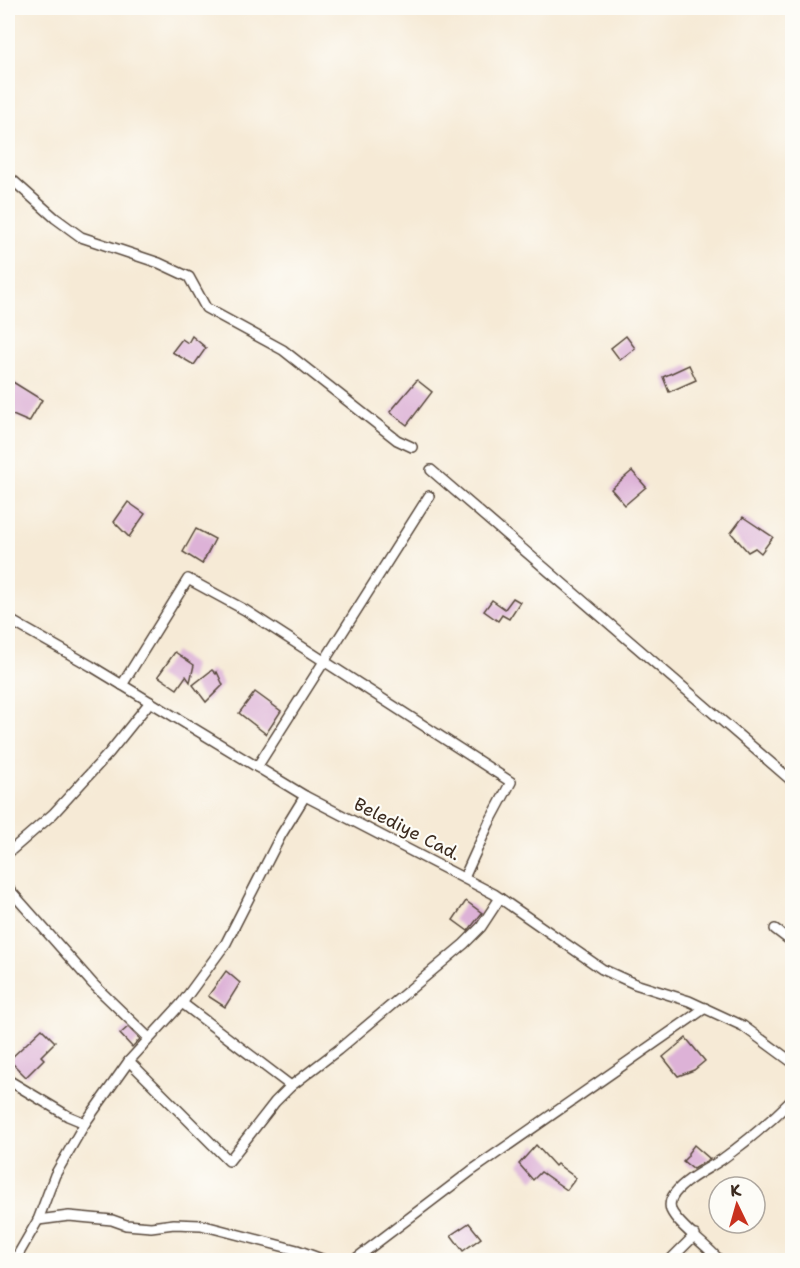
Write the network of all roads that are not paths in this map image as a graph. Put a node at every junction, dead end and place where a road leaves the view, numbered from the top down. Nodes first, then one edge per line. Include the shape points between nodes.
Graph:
1 (8, 176) edge
2 (412, 447) dead end
3 (431, 470) dead end
4 (429, 496) dead end
5 (8, 618) edge
6 (323, 661) junction
7 (122, 685) junction
8 (150, 702) junction
9 (257, 767) junction
10 (792, 781) edge
11 (305, 796) junction
12 (8, 853) edge
13 (464, 878) junction
14 (8, 888) edge
15 (500, 898) junction
16 (776, 929) dead end
17 (792, 942) edge
18 (182, 1003) junction
19 (705, 1008) junction
20 (149, 1038) junction
21 (129, 1061) junction
22 (792, 1062) edge
23 (8, 1080) edge
24 (291, 1086) junction
25 (792, 1100) edge
26 (86, 1123) junction
27 (38, 1220) junction
28 (695, 1235) junction
29 (15, 1260) edge
30 (324, 1260) edge
31 (354, 1260) edge
32 (670, 1260) edge
33 (719, 1260) edge

1 - 2 street via 81,237 189,277 206,308 283,350 397,440
3 - 10 street
4 - 6 street
5 - 7 street, Belediye Cad.
6 - 7 street via 245,610 188,579
6 - 9 street
6 - 13 street via 511,782
7 - 8 street, Belediye Cad.
8 - 9 street, Belediye Cad.
8 - 12 street via 110,753 53,814
9 - 11 street, Belediye Cad.
11 - 13 street, Belediye Cad.
11 - 18 street via 226,943
13 - 15 street, Belediye Cad.
14 - 20 street via 93,984
15 - 19 street, Belediye Cad. via 602,969
15 - 24 street via 464,944
16 - 17 street
18 - 20 street
18 - 24 street
19 - 22 street, Belediye Cad. via 743,1026
19 - 31 street via 471,1171
20 - 21 street
21 - 24 street via 229,1161
21 - 26 street
23 - 26 street
25 - 28 street via 744,1144 676,1192 670,1208
26 - 27 street via 55,1175
27 - 29 street
27 - 30 street via 69,1216 151,1227 201,1225
28 - 32 street
28 - 33 street

